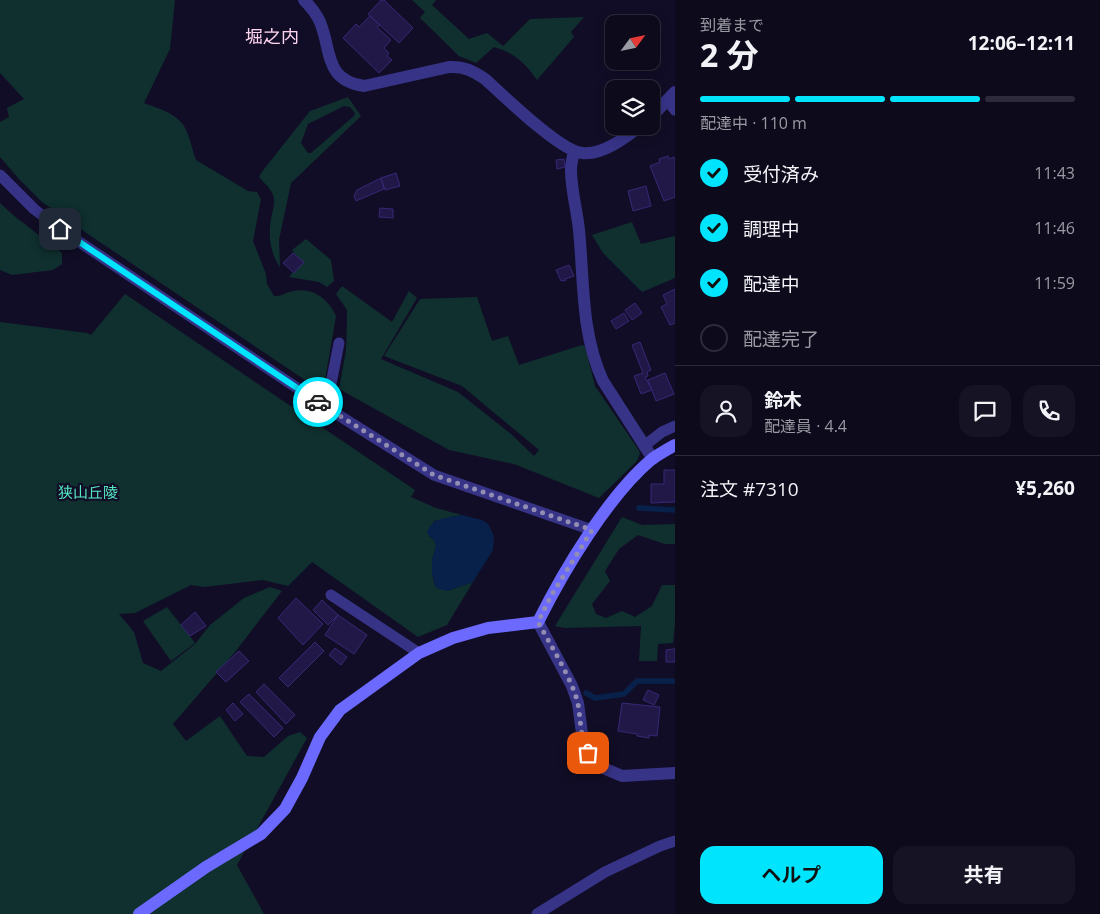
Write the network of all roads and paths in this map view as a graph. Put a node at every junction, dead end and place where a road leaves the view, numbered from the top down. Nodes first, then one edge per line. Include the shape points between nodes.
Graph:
1 (304, 0) edge
2 (673, 101) edge
3 (660, 110) edge
4 (629, 135) edge
5 (574, 151) junction
6 (0, 175) edge
7 (340, 343) dead end
8 (324, 406) junction
9 (675, 426) edge
10 (675, 445) edge
11 (644, 446) junction
12 (653, 459) junction
13 (592, 530) junction
14 (331, 595) dead end
15 (538, 622) junction
16 (419, 653) junction
17 (675, 773) edge
18 (675, 841) edge
19 (139, 914) edge
20 (537, 914) edge

1 - 5 street via 320,21 333,69 347,82 364,86 460,66 485,79 554,139
2 - 3 street
4 - 5 street via 592,153
5 - 11 street via 571,168 588,335 603,381
6 - 8 lane via 34,209 60,229
7 - 8 lane
8 - 13 lane via 434,475
9 - 11 lane
10 - 12 street
11 - 12 street
12 - 13 street via 621,491
13 - 15 street
14 - 16 lane
15 - 16 street via 488,628 453,638
15 - 17 street via 572,686 588,753 601,767 622,776
16 - 19 street via 340,710 320,737 285,809 261,834 206,867
18 - 20 lane via 605,872

